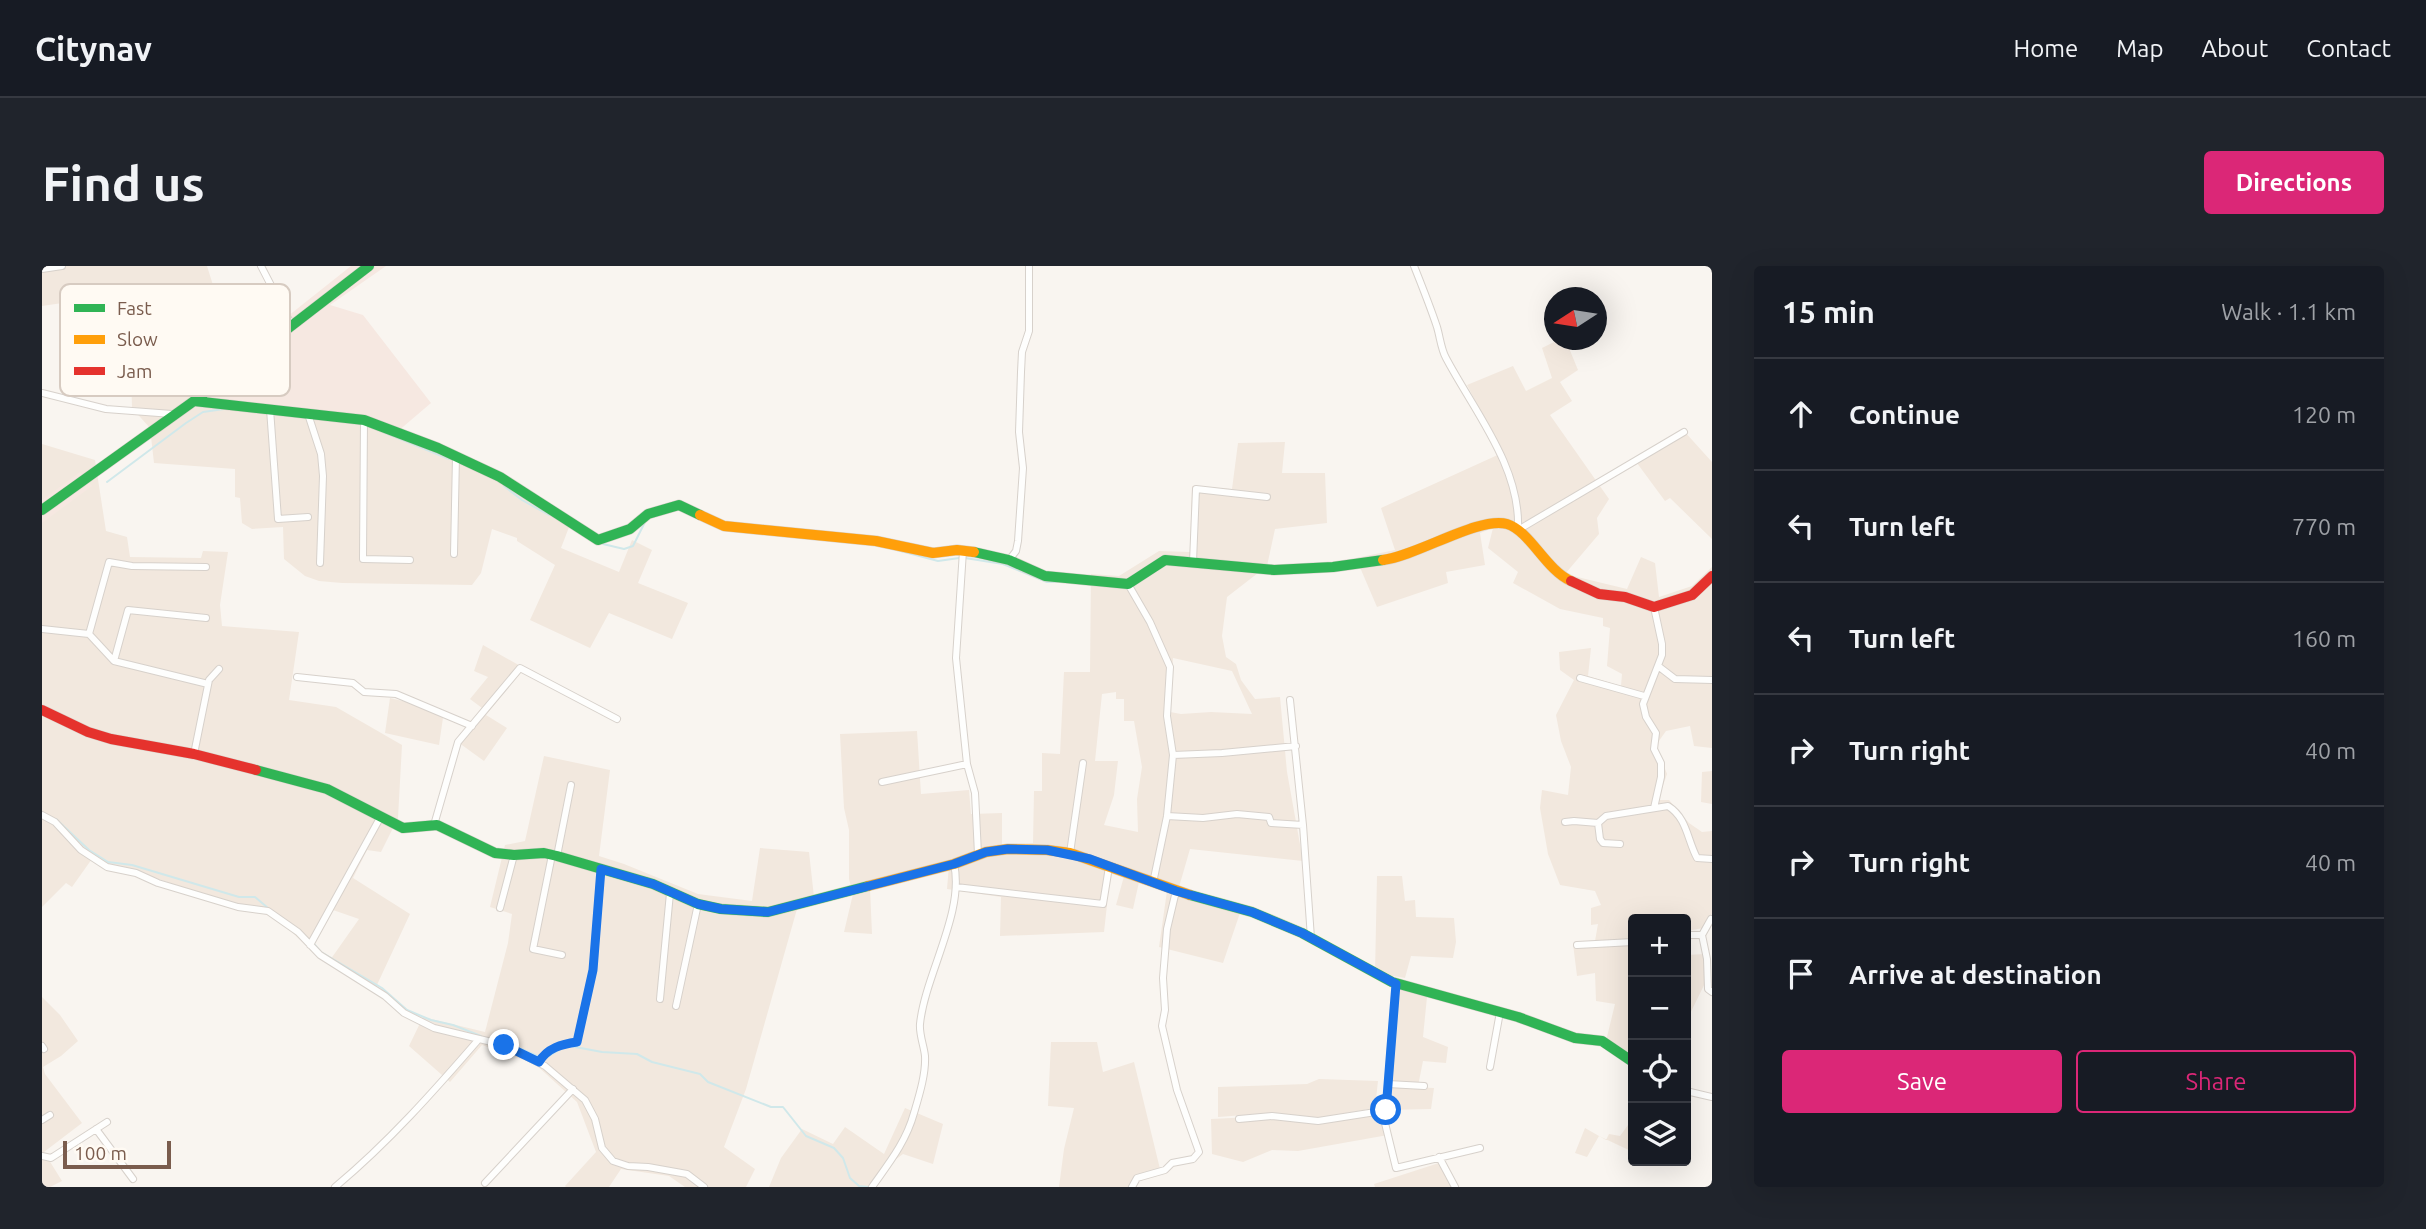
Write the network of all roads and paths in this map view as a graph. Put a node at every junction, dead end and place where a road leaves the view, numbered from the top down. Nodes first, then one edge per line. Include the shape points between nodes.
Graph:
1 (62, 266) edge
2 (261, 266) edge
3 (369, 266) edge
4 (1029, 266) edge
5 (1414, 266) edge
6 (42, 269) edge
7 (270, 284) edge
8 (291, 324) edge
9 (42, 393) edge
10 (200, 396) edge
11 (194, 401) junction
12 (270, 410) junction
13 (174, 414) junction
14 (308, 414) junction
15 (364, 420) junction
16 (1684, 432) dead end
17 (456, 456) junction
18 (1267, 496) dead end
19 (42, 510) edge
20 (308, 517) dead end
21 (1517, 530) junction
22 (963, 551) junction
23 (454, 554) dead end
24 (410, 560) dead end
25 (1009, 560) junction
26 (1193, 562) junction
27 (320, 563) dead end
28 (206, 567) dead end
29 (1712, 576) edge
30 (1128, 584) junction
31 (1654, 607) junction
32 (206, 618) dead end
33 (42, 629) edge
34 (89, 634) junction
35 (114, 661) junction
36 (1658, 666) junction
37 (219, 669) dead end
38 (297, 677) dead end
39 (1580, 678) dead end
40 (1712, 680) edge
41 (208, 684) junction
42 (1644, 696) junction
43 (1290, 700) dead end
44 (42, 710) edge
45 (617, 719) dead end
46 (472, 726) junction
47 (1296, 746) junction
48 (194, 754) junction
49 (1173, 755) junction
50 (1083, 763) dead end
51 (967, 764) junction
52 (882, 782) dead end
53 (571, 785) dead end
54 (1654, 808) junction
55 (42, 815) edge
56 (1167, 816) junction
57 (380, 818) junction
58 (1565, 822) dead end
59 (1598, 823) junction
60 (434, 825) junction
61 (1303, 825) junction
62 (1620, 844) dead end
63 (1070, 853) junction
64 (978, 854) junction
65 (514, 855) junction
66 (555, 855) junction
67 (1712, 859) edge
68 (954, 864) junction
69 (1109, 867) junction
70 (601, 869) junction
71 (1153, 883) junction
72 (956, 887) junction
73 (1176, 891) junction
74 (670, 892) junction
75 (698, 904) junction
76 (500, 908) dead end
77 (1712, 918) edge
78 (1691, 935) edge
79 (1702, 935) junction
80 (1311, 938) junction
81 (1628, 942) edge
82 (310, 945) junction
83 (1577, 945) dead end
84 (562, 955) dead end
85 (1396, 984) junction
86 (1712, 992) edge
87 (660, 999) dead end
88 (676, 1006) dead end
89 (1500, 1012) junction
90 (478, 1039) junction
91 (1628, 1059) edge
92 (539, 1062) junction
93 (1490, 1067) dead end
94 (1388, 1084) junction
95 (1424, 1086) dead end
96 (573, 1089) junction
97 (1691, 1092) edge
98 (1712, 1097) edge
99 (1382, 1111) junction
100 (50, 1115) dead end
101 (1239, 1119) dead end
102 (42, 1120) edge
103 (107, 1122) dead end
104 (96, 1129) junction
105 (1480, 1148) dead end
106 (42, 1156) edge
107 (1439, 1157) junction
108 (133, 1179) dead end
109 (485, 1183) dead end
110 (335, 1187) edge
111 (704, 1187) edge
112 (872, 1187) edge
113 (1132, 1187) edge
114 (1455, 1187) edge

1 - 6 street
2 - 7 street
3 - 8 main road
4 - 25 street via 1029,331 1022,352 1018,432 1023,468 1018,541
5 - 21 street via 1444,355 1498,451 1518,510
9 - 13 street via 106,409
10 - 11 main road
11 - 12 main road
11 - 13 main road
12 - 14 main road
12 - 20 street via 278,519
13 - 19 main road
14 - 15 main road
14 - 27 street via 323,476
15 - 17 main road
15 - 24 street via 363,559
16 - 21 street
17 - 22 main road via 500,477 598,540 630,530 648,514 679,505 724,526 876,541 933,552
17 - 23 street
18 - 26 street via 1196,489
21 - 26 main road via 1507,524 1480,525 1399,558 1320,569 1274,570
21 - 31 main road via 1559,576 1599,594
22 - 25 main road
22 - 51 street via 956,658
25 - 30 main road via 1045,576
26 - 30 main road via 1165,560
28 - 34 street via 109,562
29 - 31 main road via 1692,595
30 - 49 street via 1170,667 1167,716
31 - 36 street via 1662,644
32 - 35 street via 128,610
33 - 34 street
34 - 35 street
35 - 41 street
36 - 40 street via 1675,679
36 - 42 street
37 - 41 street
38 - 46 street via 343,681 364,692 396,694
39 - 42 street
41 - 48 street
42 - 54 street via 1661,763
43 - 47 street
44 - 48 main road via 111,739
45 - 46 street via 520,668
46 - 60 street via 458,742
47 - 49 street
47 - 61 street
48 - 57 main road via 327,789
49 - 56 street
50 - 63 street
51 - 52 street
51 - 64 street via 975,793
53 - 66 street
54 - 59 street via 1606,816
54 - 67 street via 1668,806 1677,811 1697,858
55 - 82 street via 107,867 238,907 268,911
56 - 61 street via 1237,814
56 - 71 street
57 - 60 main road via 403,828
57 - 82 street
58 - 59 street
59 - 62 street via 1603,843
60 - 65 main road via 495,853
61 - 80 street
63 - 64 main road via 1008,849
63 - 69 main road
64 - 68 main road
65 - 66 main road
65 - 76 street
66 - 70 main road
66 - 84 street via 533,949
68 - 72 street
68 - 75 main road via 768,912
69 - 71 main road
69 - 72 street via 1102,904
70 - 74 main road
70 - 92 street via 593,970 577,1042 560,1044
71 - 73 main road
72 - 112 street via 920,1027 925,1060 915,1113 903,1143
73 - 80 main road via 1252,912
73 - 113 street via 1167,929 1162,1026 1177,1090 1199,1152 1193,1159 1138,1178
74 - 75 main road
74 - 87 street
75 - 88 street
77 - 79 street
78 - 79 street
79 - 86 street
80 - 85 main road
81 - 83 street
82 - 90 street via 404,1013 434,1028
85 - 89 main road
85 - 94 street
89 - 91 main road via 1576,1038 1602,1041
89 - 93 street
90 - 92 street via 504,1045
90 - 110 street via 435,1090
92 - 96 street
94 - 95 street
94 - 99 street via 1386,1110
96 - 109 street
96 - 111 street via 585,1100 602,1148 613,1161 687,1174
97 - 98 street
99 - 101 street via 1318,1121 1272,1116
99 - 107 street via 1396,1168
100 - 102 street
103 - 104 street
104 - 106 street via 51,1158
104 - 108 street
105 - 107 street
107 - 114 street

